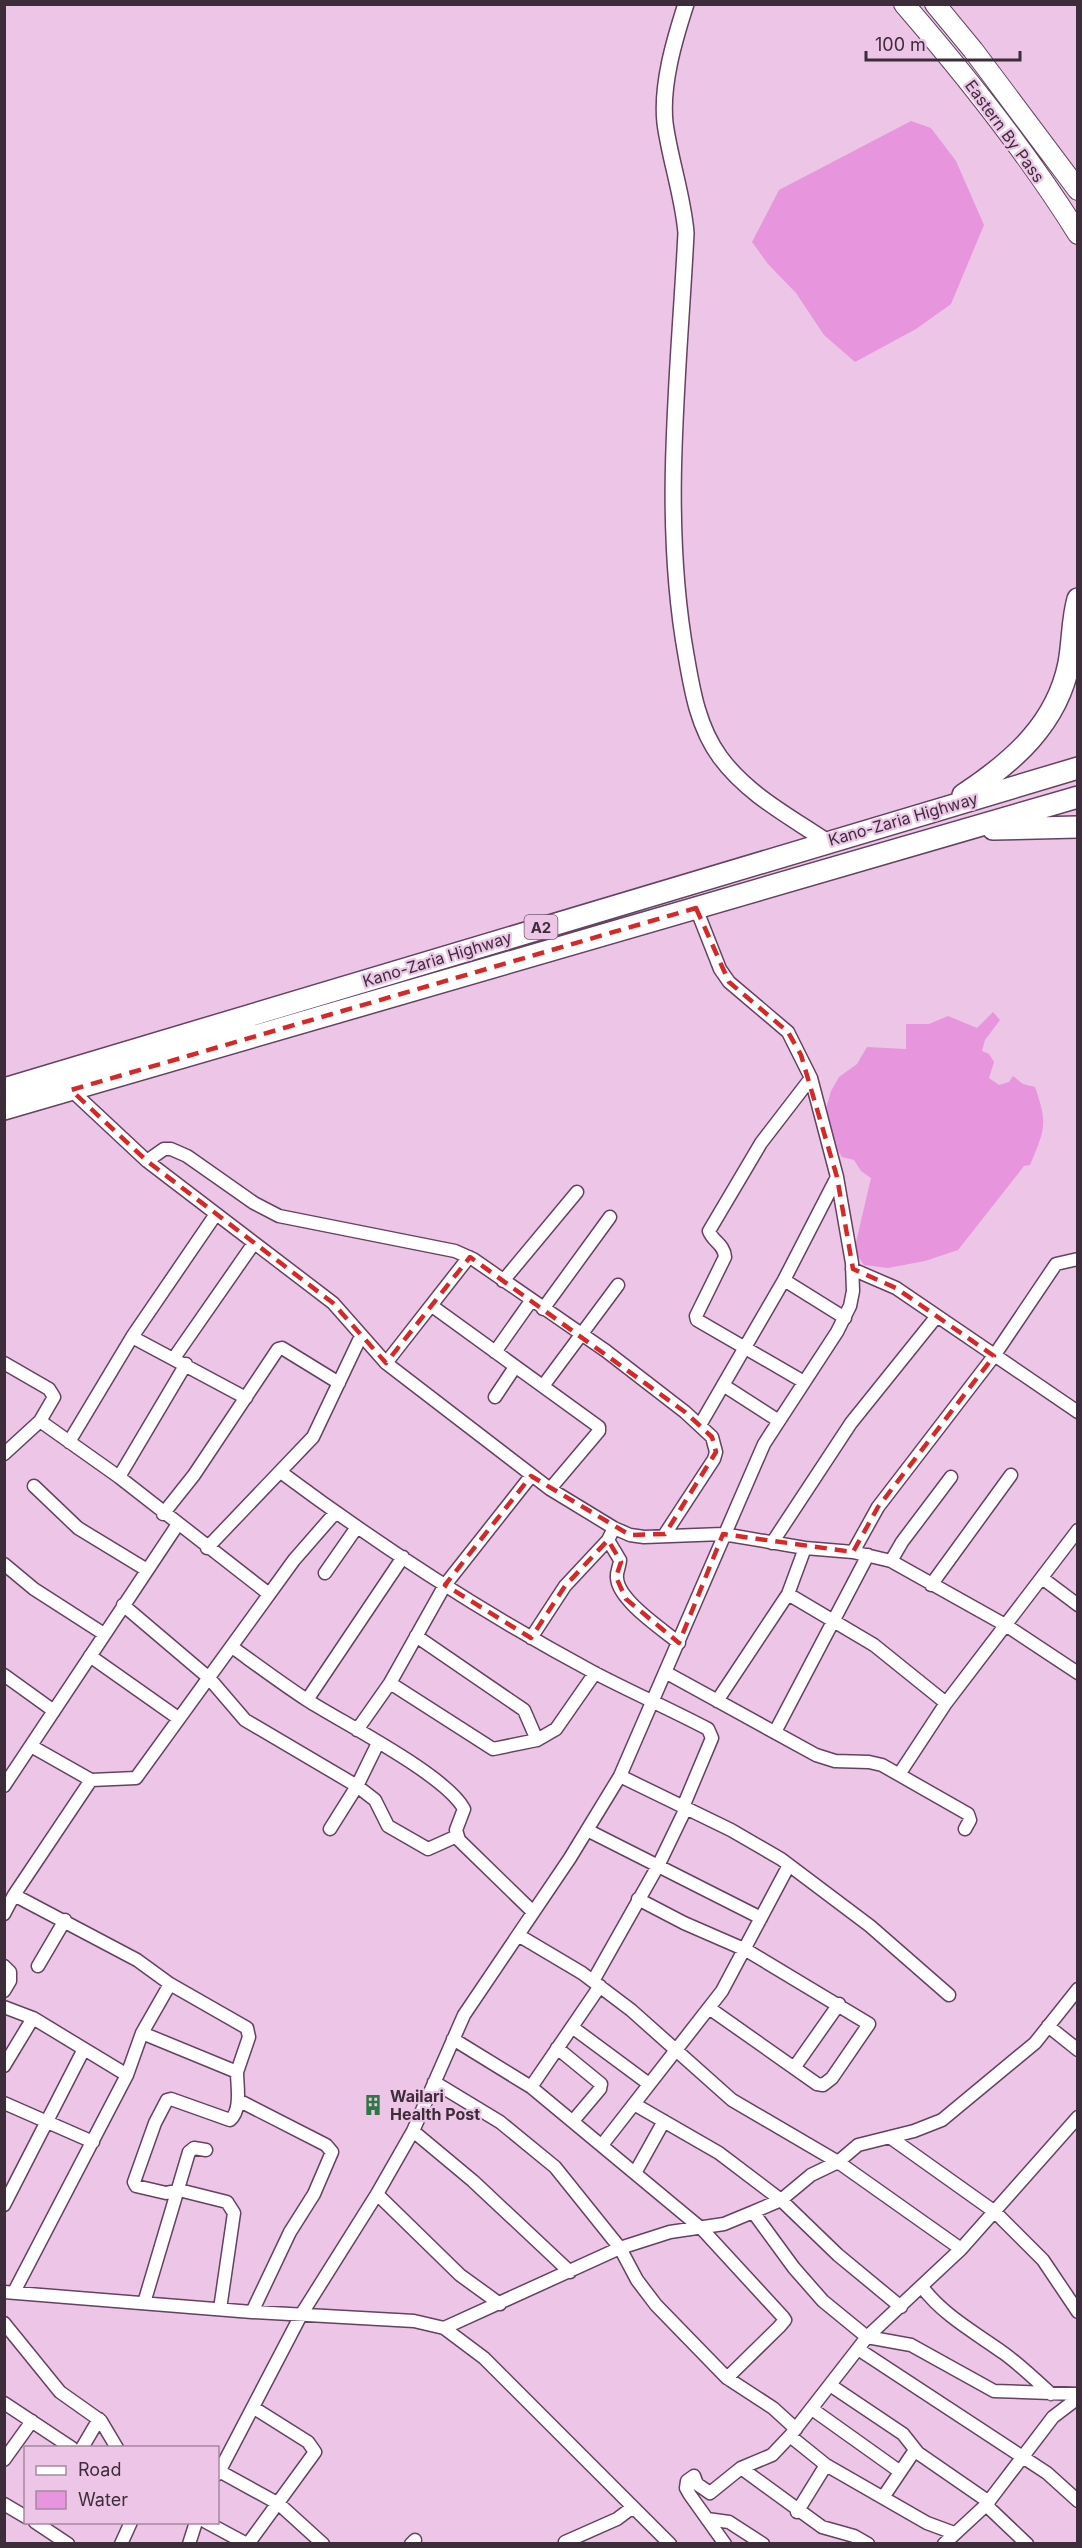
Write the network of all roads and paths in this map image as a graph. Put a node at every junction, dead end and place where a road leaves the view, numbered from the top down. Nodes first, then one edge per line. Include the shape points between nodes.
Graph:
1 (686, 4) edge
2 (904, 4) edge
3 (935, 4) edge
4 (1077, 190) edge
5 (1077, 234) edge
6 (1077, 599) edge
7 (1077, 768) edge
8 (1077, 797) edge
9 (945, 807) junction
10 (1077, 827) edge
11 (957, 831) junction
12 (826, 841) junction
13 (696, 908) junction
14 (811, 1078) junction
15 (4, 1089) edge
16 (71, 1090) junction
17 (4, 1109) edge
18 (147, 1161) junction
19 (837, 1177) junction
20 (577, 1192) dead end
21 (216, 1214) junction
22 (610, 1217) dead end
23 (254, 1244) junction
24 (469, 1257) junction
25 (1077, 1259) edge
26 (852, 1269) junction
27 (784, 1280) junction
28 (503, 1281) junction
29 (618, 1285) dead end
30 (531, 1301) junction
31 (432, 1306) junction
32 (543, 1309) junction
33 (937, 1317) junction
34 (845, 1318) junction
35 (361, 1336) junction
36 (582, 1336) junction
37 (132, 1337) junction
38 (744, 1348) junction
39 (495, 1352) junction
40 (994, 1356) junction
41 (174, 1358) junction
42 (4, 1363) edge
43 (386, 1363) junction
44 (186, 1364) junction
45 (515, 1367) junction
46 (804, 1382) junction
47 (339, 1383) junction
48 (543, 1386) junction
49 (723, 1386) junction
50 (495, 1396) dead end
51 (246, 1398) junction
52 (1077, 1412) edge
53 (40, 1421) junction
54 (779, 1421) junction
55 (700, 1425) junction
56 (69, 1442) junction
57 (4, 1454) edge
58 (282, 1473) junction
59 (1011, 1475) dead end
60 (531, 1476) junction
61 (119, 1478) junction
62 (951, 1478) dead end
63 (34, 1486) dead end
64 (550, 1489) junction
65 (335, 1513) junction
66 (163, 1514) junction
67 (178, 1524) junction
68 (357, 1527) junction
69 (615, 1528) junction
70 (1077, 1530) edge
71 (665, 1534) junction
72 (723, 1534) junction
73 (608, 1540) junction
74 (772, 1543) junction
75 (207, 1548) junction
76 (806, 1548) junction
77 (853, 1552) junction
78 (868, 1555) junction
79 (403, 1557) junction
80 (891, 1561) junction
81 (4, 1564) edge
82 (147, 1570) junction
83 (325, 1573) dead end
84 (1042, 1578) junction
85 (931, 1584) junction
86 (445, 1585) junction
87 (269, 1594) junction
88 (788, 1594) junction
89 (123, 1605) junction
90 (1077, 1605) edge
91 (835, 1620) junction
92 (1007, 1626) junction
93 (104, 1634) junction
94 (416, 1636) junction
95 (531, 1638) junction
96 (679, 1643) junction
97 (232, 1647) junction
98 (90, 1656) junction
99 (665, 1672) junction
100 (1077, 1672) edge
101 (595, 1673) junction
102 (4, 1675) edge
103 (209, 1678) junction
104 (390, 1683) junction
105 (307, 1700) junction
106 (652, 1701) junction
107 (717, 1701) junction
108 (946, 1703) junction
109 (54, 1711) junction
110 (178, 1718) junction
111 (357, 1730) junction
112 (775, 1731) junction
113 (537, 1740) junction
114 (378, 1743) junction
115 (31, 1746) junction
116 (900, 1773) junction
117 (620, 1776) junction
118 (92, 1780) junction
119 (4, 1786) edge
120 (357, 1786) junction
121 (685, 1808) junction
122 (330, 1829) dead end
123 (965, 1829) dead end
124 (587, 1830) junction
125 (457, 1836) junction
126 (659, 1864) junction
127 (789, 1865) junction
128 (14, 1895) junction
129 (638, 1899) junction
130 (533, 1912) junction
131 (4, 1914) edge
132 (761, 1918) junction
133 (65, 1920) junction
134 (518, 1935) junction
135 (746, 1950) junction
136 (4, 1966) edge
137 (38, 1966) dead end
138 (170, 1984) junction
139 (596, 1984) junction
140 (1077, 1989) edge
141 (4, 1991) edge
142 (950, 1995) dead end
143 (839, 2004) junction
144 (4, 2007) edge
145 (709, 2008) junction
146 (33, 2018) junction
147 (1048, 2026) junction
148 (572, 2027) junction
149 (142, 2033) junction
150 (453, 2039) junction
151 (557, 2048) junction
152 (84, 2049) junction
153 (676, 2049) junction
154 (1077, 2050) edge
155 (4, 2066) edge
156 (794, 2068) junction
157 (237, 2072) junction
158 (127, 2075) junction
159 (434, 2082) junction
160 (649, 2084) junction
161 (531, 2087) junction
162 (238, 2100) junction
163 (4, 2103) edge
164 (634, 2103) junction
165 (1077, 2117) edge
166 (48, 2121) junction
167 (573, 2121) junction
168 (664, 2121) junction
169 (413, 2131) junction
170 (891, 2138) junction
171 (93, 2142) junction
172 (602, 2145) junction
173 (206, 2150) dead end
174 (838, 2162) junction
175 (634, 2173) junction
176 (179, 2190) junction
177 (377, 2194) junction
178 (782, 2200) junction
179 (4, 2205) edge
180 (753, 2212) junction
181 (995, 2212) junction
182 (702, 2229) junction
183 (620, 2248) junction
184 (961, 2249) junction
185 (570, 2272) junction
186 (922, 2287) junction
187 (9, 2292) edge
188 (144, 2303) junction
189 (500, 2304) junction
190 (901, 2307) junction
191 (220, 2309) junction
192 (252, 2312) junction
193 (1077, 2312) edge
194 (301, 2315) junction
195 (4, 2323) edge
196 (444, 2328) junction
197 (867, 2337) junction
198 (858, 2349) junction
199 (727, 2378) junction
200 (830, 2385) junction
201 (1051, 2394) junction
202 (1077, 2396) edge
203 (9, 2406) edge
204 (254, 2408) junction
205 (812, 2409) junction
206 (4, 2419) edge
207 (99, 2419) junction
208 (32, 2421) junction
209 (793, 2433) junction
210 (69, 2446) edge
211 (83, 2446) edge
212 (116, 2446) edge
213 (915, 2450) junction
214 (1023, 2458) junction
215 (4, 2460) edge
216 (826, 2464) junction
217 (741, 2468) junction
218 (219, 2471) edge
219 (899, 2472) junction
220 (219, 2474) edge
221 (884, 2496) junction
222 (1077, 2501) edge
223 (4, 2504) edge
224 (279, 2504) junction
225 (988, 2504) junction
226 (636, 2510) junction
227 (797, 2512) junction
228 (24, 2516) edge
229 (707, 2519) junction
230 (36, 2524) edge
231 (131, 2524) edge
232 (196, 2524) edge
233 (208, 2524) edge
234 (954, 2533) junction
235 (61, 2542) edge
236 (565, 2542) edge
237 (121, 2544) edge
238 (189, 2544) edge
239 (248, 2544) edge
240 (323, 2544) edge
241 (670, 2544) edge
242 (725, 2544) edge
243 (764, 2544) edge
244 (868, 2544) edge
245 (944, 2544) edge
246 (1028, 2544) edge

1 - 12 street via 665,93 666,123 686,233 672,460 677,602 694,703 719,755 738,779
2 - 5 main road, Eastern By Pass via 1010,133
3 - 4 main road, Eastern By Pass
6 - 9 highway via 1070,660 1054,710 1040,730 994,774
7 - 9 highway, Kano-Zaria Highway / A2
8 - 11 highway, Kano-Zaria Highway / A2
9 - 12 highway, Kano-Zaria Highway / A2
10 - 11 highway
11 - 13 highway, Kano-Zaria Highway / A2
12 - 15 highway, Kano-Zaria Highway / A2
13 - 14 street via 724,976 788,1032
13 - 16 highway, Kano-Zaria Highway / A2
14 - 19 street
14 - 38 street via 760,1143 709,1231 722,1246 725,1257 696,1318
16 - 17 highway, Kano-Zaria Highway / A2
16 - 18 street
18 - 21 street
18 - 24 street via 164,1149 171,1149 279,1216
19 - 26 street
19 - 27 street
20 - 28 street
21 - 23 street
21 - 37 street
22 - 32 street
23 - 35 street via 333,1303
23 - 41 street
24 - 28 street
24 - 31 street
25 - 40 street via 1056,1264
26 - 33 street via 896,1288
26 - 34 street via 853,1291
27 - 34 street
27 - 38 street
28 - 30 street
29 - 36 street
30 - 32 street
30 - 39 street
31 - 39 street
31 - 43 street
32 - 36 street
33 - 40 street
33 - 74 street via 851,1423
34 - 46 street
35 - 43 street
35 - 47 street
36 - 48 street
36 - 55 street
37 - 41 street
37 - 56 street
38 - 46 street
38 - 49 street
39 - 45 street
40 - 52 street
40 - 77 street via 878,1507
41 - 44 street
42 - 53 street via 53,1393
43 - 60 street
44 - 51 street
44 - 61 street
45 - 48 street
45 - 50 street
46 - 54 street
47 - 51 street via 282,1348 275,1351
47 - 58 street via 313,1437
48 - 64 street via 599,1427
49 - 54 street
49 - 55 street
51 - 66 street
53 - 56 street
53 - 57 street
54 - 72 street via 764,1444
55 - 71 street via 712,1437 714,1459
56 - 61 street
58 - 65 street
58 - 75 street
59 - 85 street
60 - 64 street
60 - 86 street
61 - 66 street
62 - 80 street
63 - 82 street via 78,1528
64 - 69 street
65 - 68 street
65 - 87 street
66 - 67 street
67 - 75 street
67 - 82 street
68 - 79 street
68 - 83 street
69 - 71 street via 630,1535
69 - 73 street
70 - 84 street
71 - 72 street
72 - 74 street
72 - 96 street
73 - 95 street via 565,1586
73 - 96 street via 620,1560 616,1577 626,1599
74 - 76 street
75 - 87 street
76 - 77 street
76 - 88 street
77 - 78 street
78 - 80 street
78 - 91 street
79 - 86 street
79 - 105 street
80 - 85 street
81 - 93 street
82 - 89 street
84 - 90 street
84 - 92 street
85 - 92 street
86 - 94 street
86 - 95 street
87 - 97 street
88 - 91 street
88 - 107 street
89 - 93 street
89 - 103 street
91 - 108 street via 889,1656
91 - 112 street
92 - 100 street
92 - 108 street
93 - 98 street
94 - 104 street
94 - 113 street via 524,1710
95 - 101 street
96 - 99 street
97 - 103 street
97 - 105 street
98 - 109 street
98 - 110 street
99 - 106 street
99 - 107 street
101 - 106 street
101 - 113 street via 556,1729
102 - 109 street
103 - 110 street
103 - 120 street via 245,1720
104 - 111 street
104 - 113 street via 487,1747
105 - 111 street
106 - 117 street
106 - 121 street via 711,1733
107 - 112 street
108 - 116 street
109 - 115 street
110 - 118 street via 136,1778
111 - 114 street
112 - 116 street via 825,1759 869,1762
114 - 120 street
114 - 125 street via 457,1797 464,1809
115 - 118 street
115 - 119 street
116 - 123 street via 968,1814 970,1820
117 - 121 street
117 - 124 street
118 - 128 street
120 - 122 street
120 - 125 street via 375,1800 388,1826 425,1848 431,1849
121 - 126 street
121 - 127 street
124 - 126 street
124 - 130 street
125 - 130 street
126 - 129 street
126 - 132 street
127 - 132 street
127 - 142 street via 870,1926
128 - 131 street
128 - 133 street
129 - 135 street
129 - 139 street
130 - 134 street
132 - 135 street
133 - 137 street
133 - 138 street via 137,1960
134 - 139 street
134 - 150 street via 464,2015
135 - 143 street
135 - 145 street
136 - 141 street via 10,1972 10,1981
138 - 149 street
138 - 157 street via 247,2028 249,2037
139 - 148 street
139 - 153 street
140 - 147 street
143 - 156 street
143 - 156 street via 867,2021 868,2027 823,2085
144 - 146 street
145 - 153 street
145 - 156 street
146 - 152 street
146 - 155 street
147 - 154 street
147 - 170 street via 1031,2048 961,2107 942,2120
148 - 151 street
148 - 160 street
149 - 157 street
149 - 158 street
150 - 159 street
150 - 161 street
151 - 161 street
151 - 167 street via 601,2084
152 - 158 street
152 - 166 street
153 - 160 street
153 - 174 street via 732,2100
157 - 162 street
158 - 171 street
159 - 169 street
159 - 183 street via 500,2122 547,2160
160 - 164 street
161 - 167 street
162 - 176 street via 230,2120 171,2099 164,2104 134,2182 136,2186 166,2193
162 - 192 street via 326,2145 332,2152
163 - 166 street
164 - 168 street
164 - 172 street
165 - 181 street
166 - 171 street
166 - 179 street
167 - 172 street
168 - 175 street
168 - 178 street via 719,2153
169 - 177 street
169 - 185 street
170 - 174 street via 858,2145
170 - 181 street
171 - 187 street
172 - 175 street
173 - 176 street via 194,2148 189,2152
174 - 178 street via 811,2175
174 - 184 street
175 - 182 street
176 - 188 street
176 - 191 street via 227,2202 232,2207
177 - 189 street via 460,2275
177 - 194 street
178 - 180 street
178 - 190 street via 838,2255
180 - 182 street
180 - 197 street via 823,2301
181 - 184 street
181 - 193 street via 1043,2260
182 - 183 street via 670,2232
182 - 199 street via 785,2320
183 - 185 street
183 - 199 street via 647,2295
184 - 186 street
185 - 189 street
186 - 190 street
186 - 201 street via 960,2324 1013,2360
187 - 188 street
188 - 191 street
189 - 196 street
190 - 197 street
191 - 192 street
192 - 194 street
194 - 196 street via 414,2321
194 - 204 street
195 - 207 street via 60,2392
196 - 226 street via 484,2358
197 - 198 street
197 - 201 street via 911,2344 994,2391
198 - 200 street
198 - 214 street
199 - 209 street via 773,2408
200 - 205 street
200 - 213 street via 909,2438
201 - 202 street
202 - 214 street via 1060,2410
203 - 206 street
203 - 208 street
204 - 218 street
204 - 224 street via 308,2442 315,2452
205 - 209 street
205 - 219 street
207 - 211 street
207 - 212 street
208 - 210 street
208 - 215 street
209 - 216 street
209 - 217 street via 772,2455
213 - 219 street
213 - 225 street
214 - 222 street via 1047,2473
214 - 225 street
216 - 221 street
216 - 227 street
217 - 227 street
217 - 229 street via 710,2493 697,2484 694,2476 687,2481 686,2488
219 - 221 street
220 - 224 street
221 - 234 street via 927,2523
223 - 228 street
224 - 239 street
224 - 240 street
225 - 234 street
225 - 246 street
226 - 236 street
226 - 241 street
227 - 244 street via 822,2528
229 - 242 street
229 - 243 street via 729,2522
230 - 235 street
231 - 237 street
232 - 238 street
233 - 239 street
234 - 245 street

